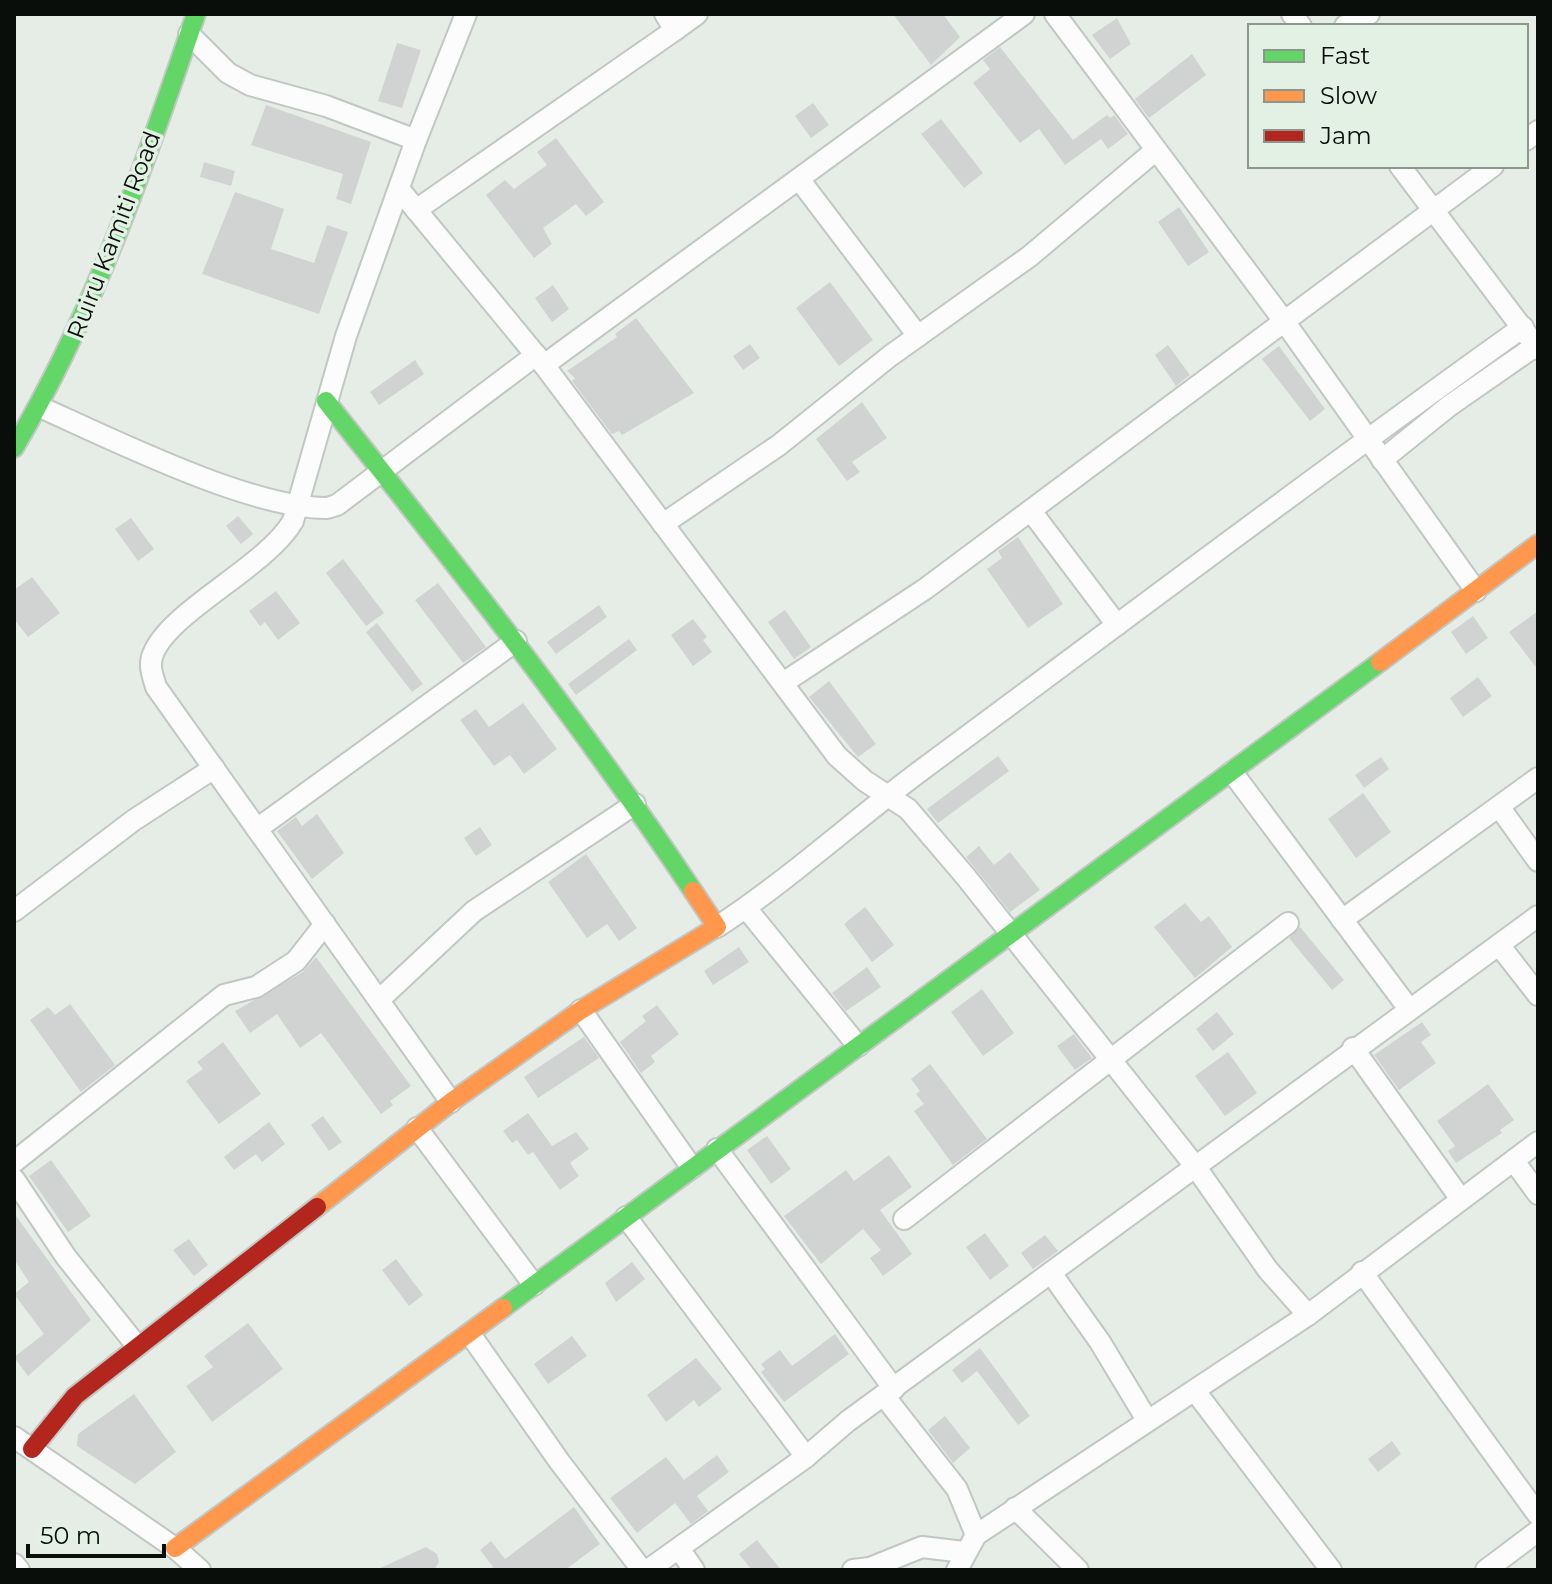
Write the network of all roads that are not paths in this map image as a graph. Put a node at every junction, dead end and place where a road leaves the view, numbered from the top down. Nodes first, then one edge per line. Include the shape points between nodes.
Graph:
1 (466, 14) edge
2 (697, 14) edge
3 (1024, 14) edge
4 (1055, 14) edge
5 (1369, 14) edge
6 (670, 22) edge
7 (192, 24) edge
8 (1349, 24) edge
9 (416, 140) junction
10 (1156, 150) junction
11 (1401, 168) edge
12 (1490, 168) edge
13 (799, 179) junction
14 (399, 189) junction
15 (416, 210) junction
16 (1433, 213) junction
17 (1284, 321) junction
18 (1523, 327) junction
19 (918, 336) junction
20 (1537, 346) edge
21 (540, 360) junction
22 (326, 401) junction
23 (40, 407) junction
24 (1366, 439) junction
25 (14, 448) edge
26 (1382, 460) junction
27 (380, 472) junction
28 (300, 505) junction
29 (1031, 511) junction
30 (663, 524) junction
31 (1538, 544) edge
32 (1476, 591) junction
33 (1117, 625) junction
34 (516, 641) junction
35 (783, 683) junction
36 (214, 768) junction
37 (1232, 772) junction
38 (1538, 778) edge
39 (888, 795) junction
40 (635, 804) junction
41 (1500, 808) junction
42 (257, 829) junction
43 (1538, 861) edge
44 (746, 908) junction
45 (14, 911) edge
46 (1538, 916) edge
47 (1342, 920) junction
48 (1288, 923) dead end
49 (325, 924) junction
50 (717, 927) junction
51 (1010, 933) junction
52 (1499, 945) junction
53 (1538, 995) edge
54 (379, 1000) junction
55 (1409, 1009) junction
56 (581, 1010) junction
57 (858, 1046) junction
58 (1353, 1048) junction
59 (1111, 1057) junction
60 (451, 1102) junction
61 (417, 1128) junction
62 (1538, 1142) edge
63 (717, 1149) junction
64 (1514, 1161) junction
65 (14, 1162) edge
66 (1195, 1166) junction
67 (692, 1168) junction
68 (14, 1179) edge
69 (1538, 1194) edge
70 (1460, 1198) junction
71 (626, 1217) junction
72 (904, 1219) dead end
73 (1362, 1272) junction
74 (1051, 1273) junction
75 (534, 1285) junction
76 (1308, 1315) junction
77 (470, 1334) junction
78 (137, 1346) junction
79 (1195, 1391) junction
80 (890, 1393) junction
81 (1147, 1420) junction
82 (14, 1437) edge
83 (32, 1449) junction
84 (806, 1457) junction
85 (1015, 1508) junction
86 (1538, 1515) edge
87 (976, 1535) junction
88 (1536, 1537) edge
89 (175, 1548) junction
90 (680, 1550) junction
91 (960, 1561) edge
92 (14, 1564) edge
93 (19, 1570) edge
94 (200, 1570) edge
95 (642, 1570) edge
96 (648, 1570) edge
97 (694, 1570) edge
98 (855, 1570) edge
99 (1078, 1570) edge
100 (1331, 1570) edge
101 (1486, 1570) edge

1 - 9 street
2 - 6 street
3 - 13 street
4 - 10 street
5 - 8 street
6 - 15 street
7 - 9 street via 228,73 250,85
7 - 23 street, Ruiru Kamiti Road via 104,271
9 - 14 street
10 - 17 street
10 - 19 street via 1030,256
11 - 16 street
12 - 16 street
13 - 19 street
13 - 21 street
14 - 15 street
14 - 22 street
15 - 21 street
16 - 17 street
16 - 18 street
17 - 24 street
17 - 29 street
18 - 20 street
18 - 24 street
19 - 30 street via 779,445
20 - 26 street
21 - 27 street
21 - 30 street
22 - 27 street
22 - 28 street
23 - 25 street, Ruiru Kamiti Road
23 - 28 street via 195,473
24 - 26 street
24 - 33 street
26 - 32 street
27 - 28 street via 337,505
27 - 34 street
28 - 36 street via 275,544 176,625 151,660 156,687
29 - 33 street
29 - 35 street
30 - 35 street
31 - 32 street
32 - 37 street
33 - 39 street
34 - 40 street
34 - 42 street
35 - 39 street via 852,772
36 - 42 street
36 - 45 street via 134,820
37 - 47 street
37 - 51 street
38 - 41 street
39 - 44 street
39 - 51 street via 908,809
40 - 50 street
40 - 54 street via 474,911
41 - 43 street
41 - 47 street
42 - 49 street
44 - 50 street
44 - 57 street
46 - 52 street
47 - 55 street
48 - 59 street
49 - 54 street
49 - 65 street via 296,961 256,987 224,995
50 - 56 street
51 - 57 street
51 - 59 street
52 - 53 street
52 - 55 street
54 - 60 street
55 - 58 street
56 - 60 street
56 - 67 street
57 - 63 street
58 - 66 street
58 - 70 street
59 - 66 street
59 - 72 street
60 - 61 street
61 - 75 street
61 - 78 street
62 - 64 street
63 - 67 street
63 - 80 street
64 - 69 street
64 - 70 street
66 - 74 street
66 - 76 street via 1268,1270
67 - 71 street
68 - 78 street via 66,1257
70 - 73 street
71 - 75 street
71 - 84 street
73 - 76 street
73 - 86 street
74 - 80 street
74 - 81 street
75 - 77 street
76 - 79 street
77 - 89 street
77 - 95 street
78 - 83 street via 75,1396
79 - 81 street
79 - 100 street
80 - 84 street
80 - 87 street via 957,1489
81 - 85 street
82 - 83 street
83 - 89 street
84 - 90 street
85 - 87 street
85 - 99 street
87 - 91 street
88 - 101 street
89 - 94 street
90 - 96 street
90 - 97 street
91 - 98 street via 922,1547
92 - 93 street

